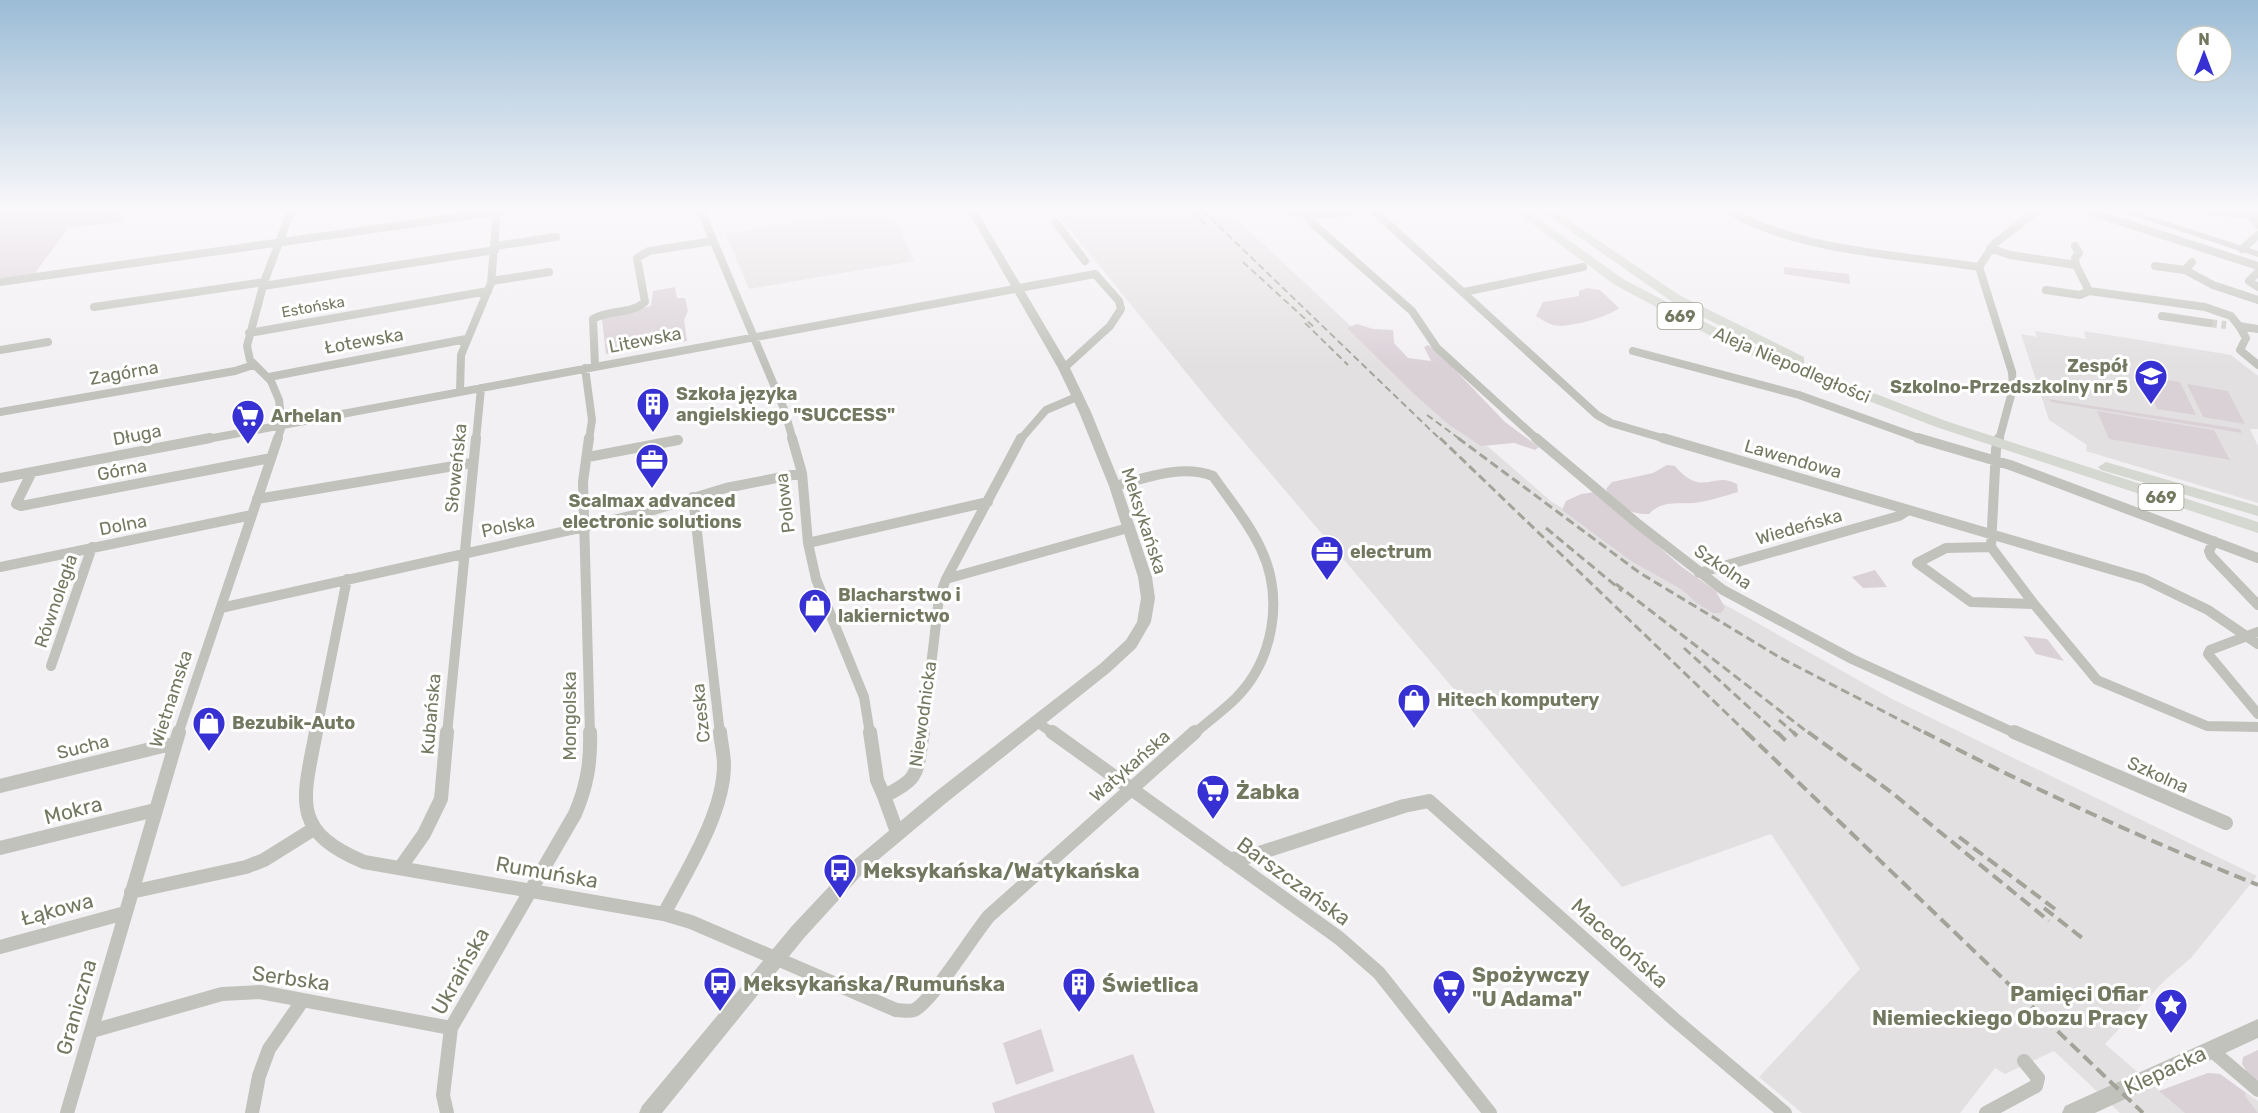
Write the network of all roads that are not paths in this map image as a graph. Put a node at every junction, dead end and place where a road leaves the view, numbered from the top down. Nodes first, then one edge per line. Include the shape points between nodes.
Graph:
1 (132, 263) edge
2 (271, 263) edge
3 (399, 263) edge
4 (494, 263) edge
5 (638, 263) edge
6 (722, 263) edge
7 (1002, 263) edge
8 (1357, 263) edge
9 (1431, 263) edge
10 (1578, 263) edge
11 (1589, 263) edge
12 (1608, 263) edge
13 (1623, 263) edge
14 (1952, 263) edge
15 (1980, 263) edge
16 (2062, 263) edge
17 (2191, 263) edge
18 (2076, 265) joint
19 (2155, 266) dead end
20 (1583, 267) junction
21 (1979, 267) junction
22 (2185, 270) junction
23 (549, 272) dead end
24 (2258, 272) edge
25 (492, 281) junction
26 (0, 282) edge
27 (264, 284) junction
28 (2258, 286) edge
29 (1016, 287) junction
30 (2046, 290) dead end
31 (488, 291) junction
32 (2089, 291) junction
33 (1464, 292) junction
34 (2258, 300) edge
35 (94, 307) dead end
36 (2162, 316) dead end
37 (2209, 322) tunnel mouth
38 (2226, 325) tunnel mouth
39 (2239, 327) junction
40 (2258, 329) edge
41 (249, 333) junction
42 (753, 336) junction
43 (466, 339) junction
44 (48, 342) dead end
45 (0, 350) edge
46 (1633, 351) dead end
47 (1800, 361) junction
48 (253, 365) junction
49 (2258, 365) edge
50 (590, 367) junction
51 (1064, 368) junction
52 (269, 377) junction
53 (481, 388) junction
54 (460, 392) junction
55 (1856, 393) junction
56 (1079, 396) junction
57 (0, 412) edge
58 (282, 426) junction
59 (678, 440) dead end
60 (588, 457) junction
61 (270, 458) junction
62 (1995, 460) junction
63 (472, 463) junction
64 (2064, 465) junction
65 (2106, 467) junction
66 (32, 472) junction
67 (802, 473) junction
68 (0, 478) edge
69 (1115, 486) junction
70 (693, 497) junction
71 (257, 499) junction
72 (988, 502) junction
73 (1907, 511) junction
74 (2258, 511) edge
75 (252, 515) junction
76 (2258, 518) edge
77 (584, 527) junction
78 (1128, 528) junction
79 (2258, 528) edge
80 (1989, 532) junction
81 (2258, 535) edge
82 (2214, 542) junction
83 (808, 543) junction
84 (1990, 547) junction
85 (92, 548) junction
86 (464, 553) junction
87 (2258, 558) edge
88 (0, 567) edge
89 (1700, 573) junction
90 (347, 579) junction
91 (946, 579) junction
92 (2034, 604) junction
93 (2258, 605) edge
94 (221, 608) junction
95 (2253, 634) edge
96 (2258, 644) edge
97 (51, 666) dead end
98 (2258, 714) edge
99 (1037, 722) junction
100 (2258, 727) edge
101 (175, 743) junction
102 (0, 786) edge
103 (1129, 789) junction
104 (884, 796) junction
105 (155, 810) junction
106 (2226, 823) dead end
107 (312, 830) junction
108 (897, 832) junction
109 (0, 848) edge
110 (1228, 859) junction
111 (400, 868) junction
112 (529, 890) junction
113 (131, 892) junction
114 (125, 913) junction
115 (664, 914) junction
116 (0, 946) edge
117 (776, 960) junction
118 (303, 1000) junction
119 (451, 1028) junction
120 (2258, 1028) edge
121 (92, 1031) junction
122 (2210, 1049) junction
123 (2024, 1061) dead end
124 (2258, 1090) edge
125 (67, 1113) edge
126 (252, 1113) edge
127 (447, 1113) edge
128 (649, 1113) edge
129 (1490, 1113) edge
130 (1785, 1113) edge
131 (1986, 1113) edge
132 (2072, 1113) edge

1 - 26 street
2 - 27 street
3 - 27 street
4 - 25 street
5 - 50 street, Mongolska via 645,302 637,308 603,313 593,319
6 - 42 street, Polowa
7 - 29 street, Meksykańska
8 - 89 street, Szkolna via 1412,311 1437,348 1496,403
9 - 33 street, Lawendowa
10 - 20 main road
11 - 55 main road, Aleja Niepodległości / 669 via 1742,347
12 - 47 main road, Aleja Niepodległości / 669 via 1712,322
13 - 47 main road via 1675,298
14 - 21 street
15 - 21 street
16 - 18 street
17 - 22 street
18 - 32 street
19 - 22 street
20 - 33 street
20 - 55 main road via 1694,330 1786,370
21 - 62 street via 2012,372 2013,388
22 - 34 street via 2213,285
23 - 25 street
24 - 28 street via 2249,281
25 - 31 street
27 - 35 street
27 - 41 street
29 - 42 street, Litewska
29 - 51 street, Meksykańska
29 - 51 street, Litewska via 1092,274 1119,301 1121,309 1110,326
30 - 32 street via 2080,295
31 - 41 street, Estońska
31 - 43 street
32 - 39 street via 2205,307 2231,316
33 - 73 street, Lawendowa via 1597,415 1611,423
36 - 37 street
38 - 39 street
39 - 40 street
39 - 49 street via 2246,338 2240,350
41 - 48 street via 247,355
42 - 50 street, Litewska
42 - 67 street, Polowa via 784,409
43 - 52 street, Łotewska
43 - 54 street via 461,355
44 - 45 street
46 - 62 street via 1799,395 1910,436
47 - 65 main road, Aleja Niepodległości / 669
48 - 52 street
48 - 57 street, Zagórna
50 - 53 street, Litewska
50 - 60 street, Mongolska via 592,420
51 - 56 street, Meksykańska
52 - 58 street via 283,411
53 - 54 street, Litewska
53 - 63 street, Słoweńska
54 - 58 street, Litewska
55 - 64 main road, Aleja Niepodległości / 669
56 - 69 street, Meksykańska
56 - 72 street, Niewodnicka via 1046,410 1034,421 1023,434
58 - 61 street, Wietnamska
58 - 66 street, Długa
59 - 60 street
60 - 77 street, Mongolska via 583,482
61 - 66 street, Górna via 16,504
61 - 71 street, Wietnamska
62 - 80 street
62 - 82 street
63 - 71 street
63 - 86 street, Słoweńska
64 - 79 main road, Aleja Niepodległości / 669
64 - 81 main road via 2146,498
65 - 74 main road
65 - 76 main road, Aleja Niepodległości / 669
66 - 68 street, Długa
67 - 70 street, Polska
67 - 83 street, Polowa
69 - 78 street, Meksykańska
69 - 103 street, Watykańska via 1190,470 1203,470 1213,476 1261,548 1275,614 1262,659 1237,697
70 - 77 street, Polska
70 - 115 street, Czeska via 724,766 705,834
71 - 75 street, Wietnamska
72 - 83 street
72 - 91 street, Niewodnicka
73 - 80 street, Lawendowa
73 - 89 street, Wiedeńska
75 - 85 street, Dolna
75 - 94 street, Wietnamska
77 - 86 street, Polska
77 - 112 street, Mongolska via 591,757 586,788 575,814
78 - 91 street
78 - 99 street, Meksykańska via 1148,598 1139,633 1105,669
80 - 84 street
80 - 95 street, Lawendowa via 2144,579
82 - 87 street
82 - 93 street via 2211,555
83 - 104 street, Polowa via 816,579 864,698 877,780
84 - 92 street
84 - 92 street via 1946,548 1917,563 1971,602
85 - 88 street, Dolna
85 - 97 street, Równoległa
86 - 90 street, Polska
86 - 111 street, Kubańska via 441,799 424,834
89 - 106 street, Szkolna via 1753,606 1931,697
90 - 94 street, Polska
90 - 107 street via 304,788 304,805
91 - 104 street, Niewodnicka via 939,598 916,772 909,783
92 - 100 street via 2097,680 2207,726
94 - 101 street, Wietnamska
95 - 96 street, Lawendowa
95 - 98 street via 2208,654
99 - 103 street, Barszczańska
99 - 108 street, Meksykańska
101 - 102 street, Sucha
101 - 105 street, Wietnamska
103 - 110 street, Barszczańska
103 - 117 street, Watykańska via 989,916 928,1001 914,1011 896,1010
104 - 108 street
105 - 109 street, Mokra
105 - 113 street, Wietnamska
107 - 111 street, Rumuńska via 343,854
107 - 113 street via 246,867
108 - 117 street via 831,895
110 - 129 street, Barszczańska via 1324,926 1379,973
110 - 130 street, Macedońska via 1244,858 1429,801
111 - 112 street, Rumuńska
112 - 115 street, Rumuńska
112 - 119 street, Ukraińska
113 - 114 street, Wietnamska
114 - 116 street, Łąkowa
114 - 121 street, Graniczna
115 - 117 street, Rumuńska
117 - 128 street
118 - 119 street, Serbska
118 - 121 street, Serbska via 260,992 222,994
118 - 126 street via 269,1049
119 - 127 street, Ukraińska via 443,1095
120 - 122 street, Klepacka
121 - 125 street, Graniczna
122 - 124 street
122 - 132 street, Klepacka
123 - 131 street via 2038,1078 2036,1086

